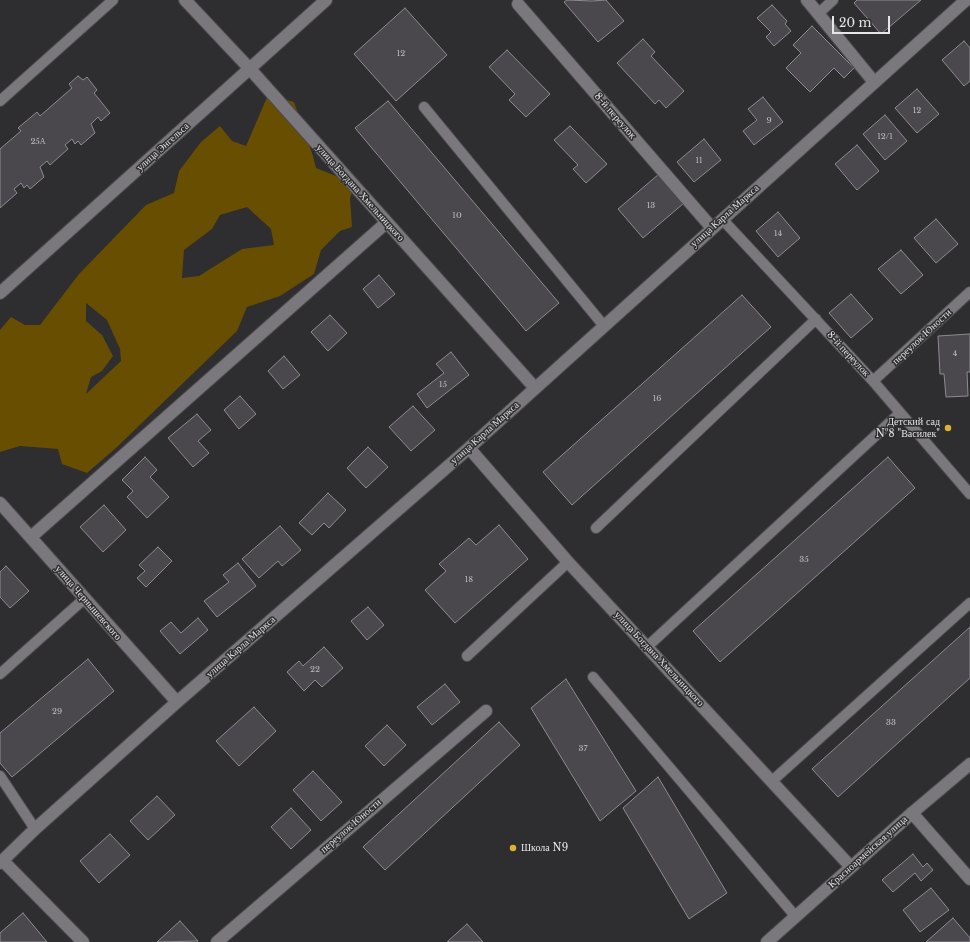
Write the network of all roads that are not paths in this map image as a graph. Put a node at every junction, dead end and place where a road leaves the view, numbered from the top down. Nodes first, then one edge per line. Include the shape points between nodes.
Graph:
1 (113, 0) edge
2 (185, 0) edge
3 (326, 0) edge
4 (807, 0) edge
5 (833, 0) edge
6 (966, 0) edge
7 (518, 4) dead end
8 (819, 13) junction
9 (250, 69) junction
10 (874, 82) junction
11 (0, 101) edge
12 (424, 107) dead end
13 (722, 219) junction
14 (386, 223) junction
15 (712, 228) junction
16 (970, 292) edge
17 (0, 293) edge
18 (816, 319) junction
19 (604, 326) junction
20 (873, 381) junction
21 (535, 388) junction
22 (900, 413) junction
23 (469, 448) junction
24 (970, 494) edge
25 (0, 503) edge
26 (596, 528) dead end
27 (31, 537) junction
28 (568, 562) junction
29 (84, 599) junction
30 (970, 603) edge
31 (648, 646) junction
32 (467, 656) dead end
33 (0, 674) edge
34 (593, 677) dead end
35 (177, 702) junction
36 (486, 711) dead end
37 (970, 764) edge
38 (0, 776) edge
39 (772, 781) junction
40 (912, 813) junction
41 (35, 829) junction
42 (1, 862) edge
43 (851, 867) junction
44 (970, 880) edge
45 (796, 917) junction
46 (81, 941) edge
47 (217, 942) edge
48 (767, 942) edge

1 - 11 lane
2 - 9 street, улица Богдана Хмельницкого
3 - 9 street, улица Энгельса
4 - 8 street
5 - 8 lane
6 - 10 street, улица Карла Маркса
7 - 15 street, 8-й переулок
8 - 10 street
9 - 14 street, улица Богдана Хмельницкого
9 - 17 street, улица Энгельса
10 - 13 street, улица Карла Маркса
12 - 19 lane
13 - 15 street, улица Карла Маркса
13 - 18 lane, 8-й переулок
14 - 21 street, улица Богдана Хмельницкого
14 - 27 street
15 - 19 street, улица Карла Маркса
16 - 20 lane, переулок Юности
18 - 20 lane, 8-й переулок
18 - 26 lane
19 - 21 street, улица Карла Маркса
20 - 22 lane, 8-й переулок
21 - 23 street, улица Карла Маркса
22 - 24 lane, 8-й переулок
22 - 31 lane
23 - 28 street, улица Богдана Хмельницкого
23 - 35 street, улица Карла Маркса
25 - 27 street, улица Чернышевского
27 - 29 street, улица Чернышевского
28 - 31 street, улица Богдана Хмельницкого
28 - 32 lane
29 - 33 lane
29 - 35 street, улица Чернышевского
30 - 39 lane
31 - 39 street, улица Богдана Хмельницкого
34 - 45 lane
35 - 41 street, улица Карла Маркса
36 - 47 street, переулок Юности
37 - 40 street, Красноармейская улица
38 - 41 lane
39 - 43 street, улица Богдана Хмельницкого
40 - 43 street, Красноармейская улица
40 - 44 street
41 - 42 street, улица Карла Маркса
42 - 46 street
43 - 45 street, Красноармейская улица
45 - 48 street, Красноармейская улица

